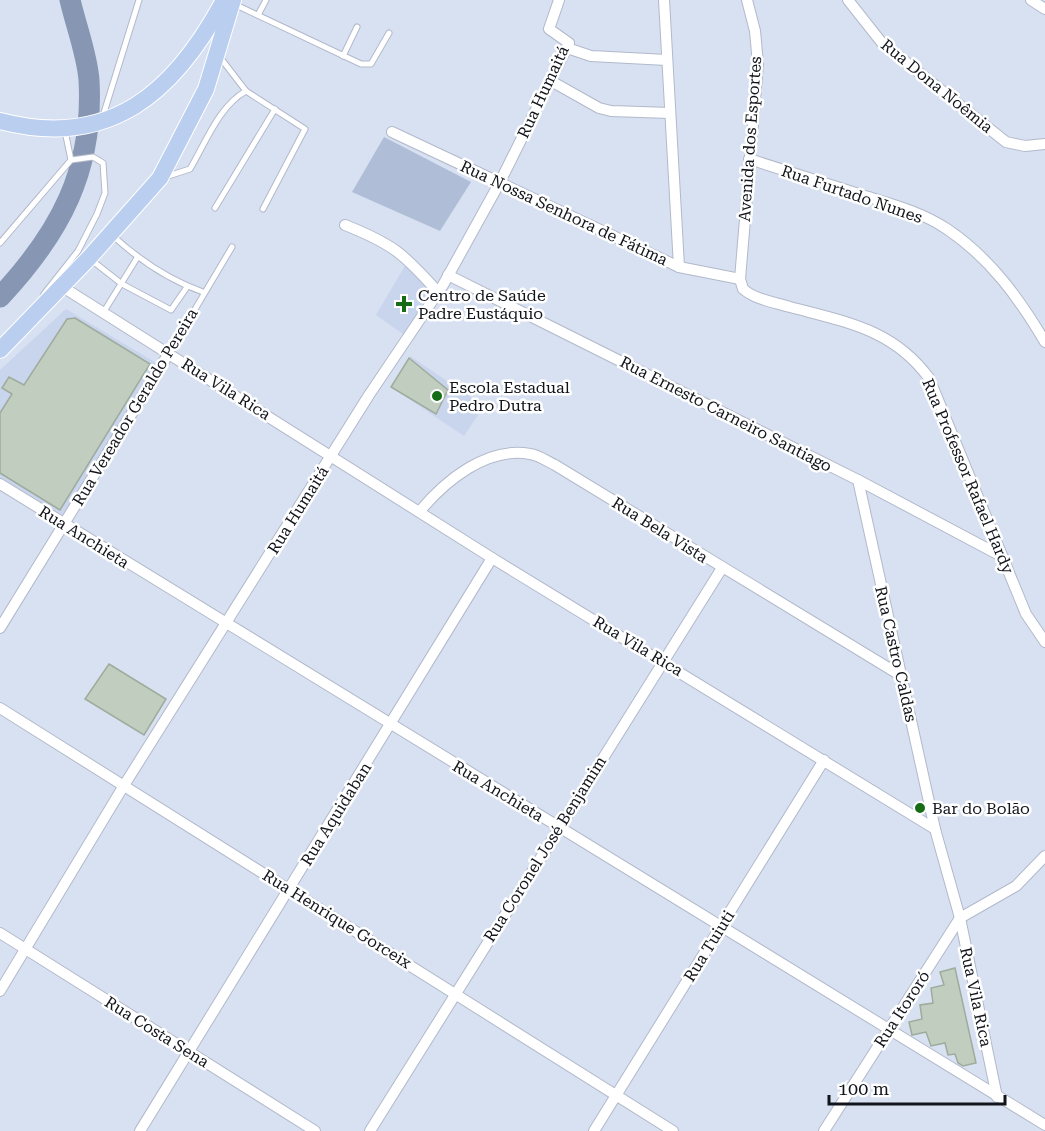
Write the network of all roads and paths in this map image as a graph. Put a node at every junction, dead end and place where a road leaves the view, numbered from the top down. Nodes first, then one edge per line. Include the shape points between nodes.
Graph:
1 (139, 0) edge
2 (266, 0) edge
3 (559, 0) edge
4 (663, 0) edge
5 (747, 0) edge
6 (848, 0) edge
7 (1031, 0) edge
8 (230, 1) edge
9 (1045, 9) edge
10 (258, 15) junction
11 (357, 27) dead end
12 (389, 33) dead end
13 (567, 48) junction
14 (216, 54) junction
15 (343, 56) junction
16 (667, 60) junction
17 (550, 81) junction
18 (246, 91) junction
19 (275, 109) junction
20 (670, 113) junction
21 (101, 121) junction
22 (0, 122) edge
23 (65, 130) junction
24 (392, 132) dead end
25 (1045, 144) edge
26 (749, 159) junction
27 (72, 160) junction
28 (160, 178) junction
29 (501, 182) junction
30 (215, 208) dead end
31 (263, 209) dead end
32 (345, 225) dead end
33 (111, 234) junction
34 (0, 243) edge
35 (232, 247) dead end
36 (88, 258) junction
37 (137, 258) junction
38 (679, 267) junction
39 (448, 275) junction
40 (740, 279) junction
41 (122, 284) junction
42 (61, 286) junction
43 (187, 286) junction
44 (203, 292) junction
45 (438, 292) junction
46 (103, 313) junction
47 (1045, 342) edge
48 (0, 349) edge
49 (169, 353) junction
50 (332, 457) junction
51 (858, 480) junction
52 (0, 484) edge
53 (420, 511) junction
54 (64, 524) junction
55 (1003, 557) junction
56 (492, 558) junction
57 (722, 568) junction
58 (226, 624) junction
59 (0, 628) edge
60 (1045, 642) edge
61 (664, 662) junction
62 (900, 675) junction
63 (0, 708) edge
64 (391, 726) junction
65 (824, 760) junction
66 (123, 787) junction
67 (558, 827) junction
68 (935, 829) junction
69 (1045, 856) edge
70 (291, 889) junction
71 (960, 918) junction
72 (720, 927) junction
73 (0, 933) edge
74 (26, 949) junction
75 (0, 991) edge
76 (454, 993) junction
77 (888, 1030) junction
78 (189, 1052) junction
79 (615, 1097) junction
80 (997, 1097) junction
81 (1045, 1125) edge
82 (140, 1131) edge
83 (315, 1131) edge
84 (370, 1131) edge
85 (594, 1131) edge
86 (673, 1131) edge
87 (824, 1131) edge

1 - 21 lane
2 - 10 lane
3 - 13 street, Rua Humaitá via 549,29 569,42
4 - 16 street
5 - 26 street, Avenida dos Esportes via 758,64
6 - 25 street, Rua Dona Noêmia via 882,44 1006,142 1025,146
7 - 9 street
8 - 10 lane
8 - 14 highway
8 - 21 highway via 183,65 159,88 121,114
10 - 15 lane
11 - 15 lane
12 - 15 lane via 371,64
13 - 16 street via 591,56
13 - 17 street, Rua Humaitá
14 - 18 lane
14 - 28 highway via 206,89
16 - 20 street
17 - 20 street via 611,111
17 - 29 street, Rua Humaitá
18 - 19 lane
18 - 28 lane via 226,108 190,169
19 - 30 lane
19 - 31 lane via 306,129
20 - 38 street
21 - 23 highway
22 - 23 highway
23 - 27 lane
24 - 29 street, Rua Nossa Senhora de Fátima
26 - 40 street, Avenida dos Esportes
26 - 47 street, Rua Furtado Nunes via 905,209 945,228 995,270 1023,304
27 - 34 lane
27 - 48 lane via 93,157 104,163 105,193 78,250
28 - 33 highway
29 - 38 street, Rua Nossa Senhora de Fátima
29 - 39 street, Rua Humaitá
32 - 45 street via 380,239 407,258
33 - 36 highway
33 - 37 lane
35 - 44 lane, Rua Vereador Geraldo Pereira
36 - 41 lane
36 - 42 highway
37 - 41 lane
37 - 43 lane
38 - 40 street, Rua Nossa Senhora de Fátima
39 - 45 street, Rua Humaitá
39 - 51 street, Rua Ernesto Carneiro Santiago
40 - 55 street, Rua Professor Rafael Hardy via 750,295 879,333 921,367
41 - 43 lane via 171,310
41 - 46 lane
42 - 46 street, Rua Vila Rica
42 - 48 highway
43 - 44 lane
44 - 49 lane, Rua Vereador Geraldo Pereira
45 - 50 street, Rua Humaitá
46 - 49 street, Rua Vila Rica
49 - 50 street, Rua Vila Rica
49 - 54 street, Rua Vereador Geraldo Pereira
50 - 53 street, Rua Vila Rica
50 - 58 street, Rua Humaitá
51 - 55 street, Rua Ernesto Carneiro Santiago
51 - 62 street, Rua Castro Caldas
52 - 54 street, Rua Anchieta
53 - 56 street, Rua Vila Rica
53 - 57 street, Rua Bela Vista via 458,472 507,453 531,454
54 - 58 street, Rua Anchieta
54 - 59 street, Rua Vereador Geraldo Pereira
55 - 60 street, Rua Professor Rafael Hardy via 1026,614
56 - 61 street, Rua Vila Rica
56 - 64 street, Rua Aquidaban
57 - 61 street, Rua Coronel José Benjamim
57 - 62 street, Rua Bela Vista
58 - 64 street, Rua Anchieta
58 - 66 street, Rua Humaitá
61 - 65 street, Rua Vila Rica
61 - 67 street, Rua Coronel José Benjamim
62 - 68 street, Rua Castro Caldas
63 - 66 street, Rua Henrique Gorceix
64 - 67 street, Rua Anchieta
64 - 70 street, Rua Aquidaban
65 - 68 street, Rua Vila Rica
65 - 72 street, Rua Tuiuti
66 - 70 street, Rua Henrique Gorceix
66 - 74 street, Rua Humaitá
67 - 72 street, Rua Anchieta
67 - 76 street, Rua Coronel José Benjamim
68 - 71 street, Rua Vila Rica
69 - 71 street via 1016,886
70 - 76 street, Rua Henrique Gorceix
70 - 78 street, Rua Aquidaban
71 - 77 street, Rua Itororó
71 - 80 street, Rua Vila Rica
72 - 77 street, Rua Anchieta
72 - 79 street, Rua Tuiuti
73 - 74 street, Rua Costa Sena
74 - 75 street, Rua Humaitá
74 - 78 street, Rua Costa Sena
76 - 79 street, Rua Henrique Gorceix
76 - 84 street, Rua Coronel José Benjamim
77 - 80 street, Rua Anchieta
77 - 87 street, Rua Itororó
78 - 82 street, Rua Aquidaban
78 - 83 street, Rua Costa Sena
79 - 85 street, Rua Tuiuti
79 - 86 street, Rua Henrique Gorceix
80 - 81 street

